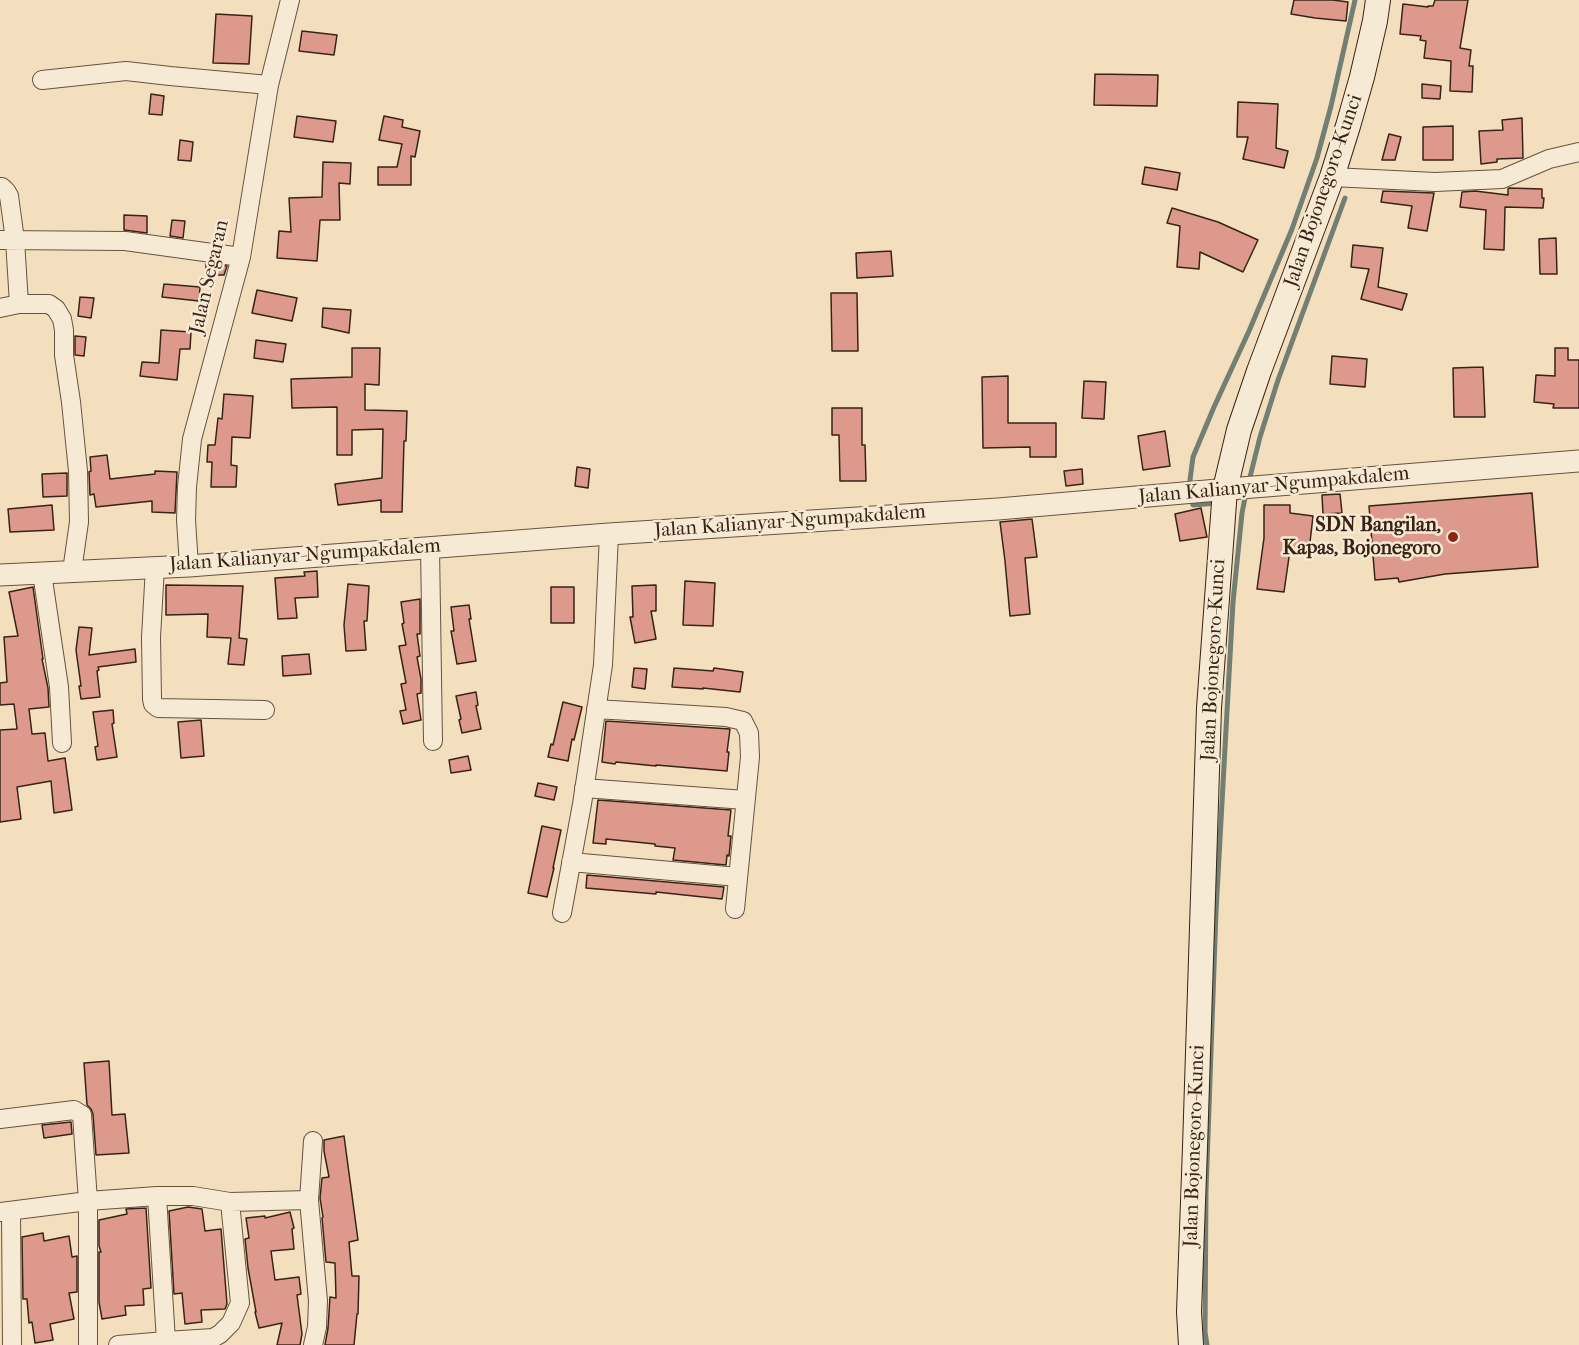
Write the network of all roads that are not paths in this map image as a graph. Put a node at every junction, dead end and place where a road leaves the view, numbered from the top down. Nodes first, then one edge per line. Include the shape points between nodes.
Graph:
1 (290, 0) edge
2 (1378, 0) edge
3 (42, 80) dead end
4 (269, 85) junction
5 (1579, 152) edge
6 (1332, 177) junction
7 (0, 187) edge
8 (8, 240) edge
9 (240, 257) junction
10 (19, 304) junction
11 (0, 308) edge
12 (1579, 461) edge
13 (1234, 495) junction
14 (609, 534) junction
15 (430, 548) junction
16 (189, 566) junction
17 (155, 567) junction
18 (72, 571) junction
19 (42, 573) junction
20 (0, 575) edge
21 (596, 709) junction
22 (265, 710) dead end
23 (433, 741) dead end
24 (62, 743) dead end
25 (584, 788) junction
26 (745, 800) junction
27 (571, 862) junction
28 (738, 877) junction
29 (735, 909) dead end
30 (562, 913) dead end
31 (0, 1119) edge
32 (313, 1142) dead end
33 (157, 1196) junction
34 (309, 1200) junction
35 (88, 1201) junction
36 (230, 1203) junction
37 (5, 1212) edge
38 (166, 1341) junction
39 (12, 1345) edge
40 (88, 1345) edge
41 (118, 1345) edge
42 (314, 1345) edge
43 (1191, 1345) edge

1 - 4 street, Jalan Segaran
2 - 6 main road, Jalan Bojonegoro-Kunci via 1362,77
3 - 4 street via 126,71
4 - 9 street, Jalan Segaran
5 - 6 street via 1502,179 1435,182
6 - 13 main road, Jalan Bojonegoro-Kunci via 1239,430
7 - 8 street via 9,196
8 - 9 street via 125,241
8 - 10 street
9 - 16 street, Jalan Segaran via 192,439 186,520
10 - 11 street
10 - 18 street via 49,304 62,319 78,471 79,522
12 - 13 street, Jalan Kalianyar-Ngumpakdalem
13 - 14 street, Jalan Kalianyar-Ngumpakdalem via 1190,492 998,509
13 - 43 main road, Jalan Bojonegoro-Kunci via 1209,720
14 - 15 street, Jalan Kalianyar-Ngumpakdalem
14 - 21 street via 603,665
15 - 16 street, Jalan Kalianyar-Ngumpakdalem
15 - 23 street
16 - 17 street, Jalan Kalianyar-Ngumpakdalem
17 - 18 street, Jalan Kalianyar-Ngumpakdalem
17 - 22 street via 153,704 158,708
18 - 19 street, Jalan Kalianyar-Ngumpakdalem
19 - 20 street, Jalan Kalianyar-Ngumpakdalem
19 - 24 street via 59,687
21 - 25 street
21 - 26 street via 743,720 749,733 750,757
25 - 26 street
25 - 27 street
26 - 28 street
27 - 28 street
27 - 30 street
28 - 29 street
31 - 35 street via 79,1112
32 - 34 street
33 - 35 street
33 - 36 street via 194,1196
33 - 38 street
34 - 36 street
34 - 42 street via 318,1301
35 - 37 street
35 - 40 street
36 - 38 street via 240,1304 231,1323 213,1338
37 - 39 street
38 - 41 street

